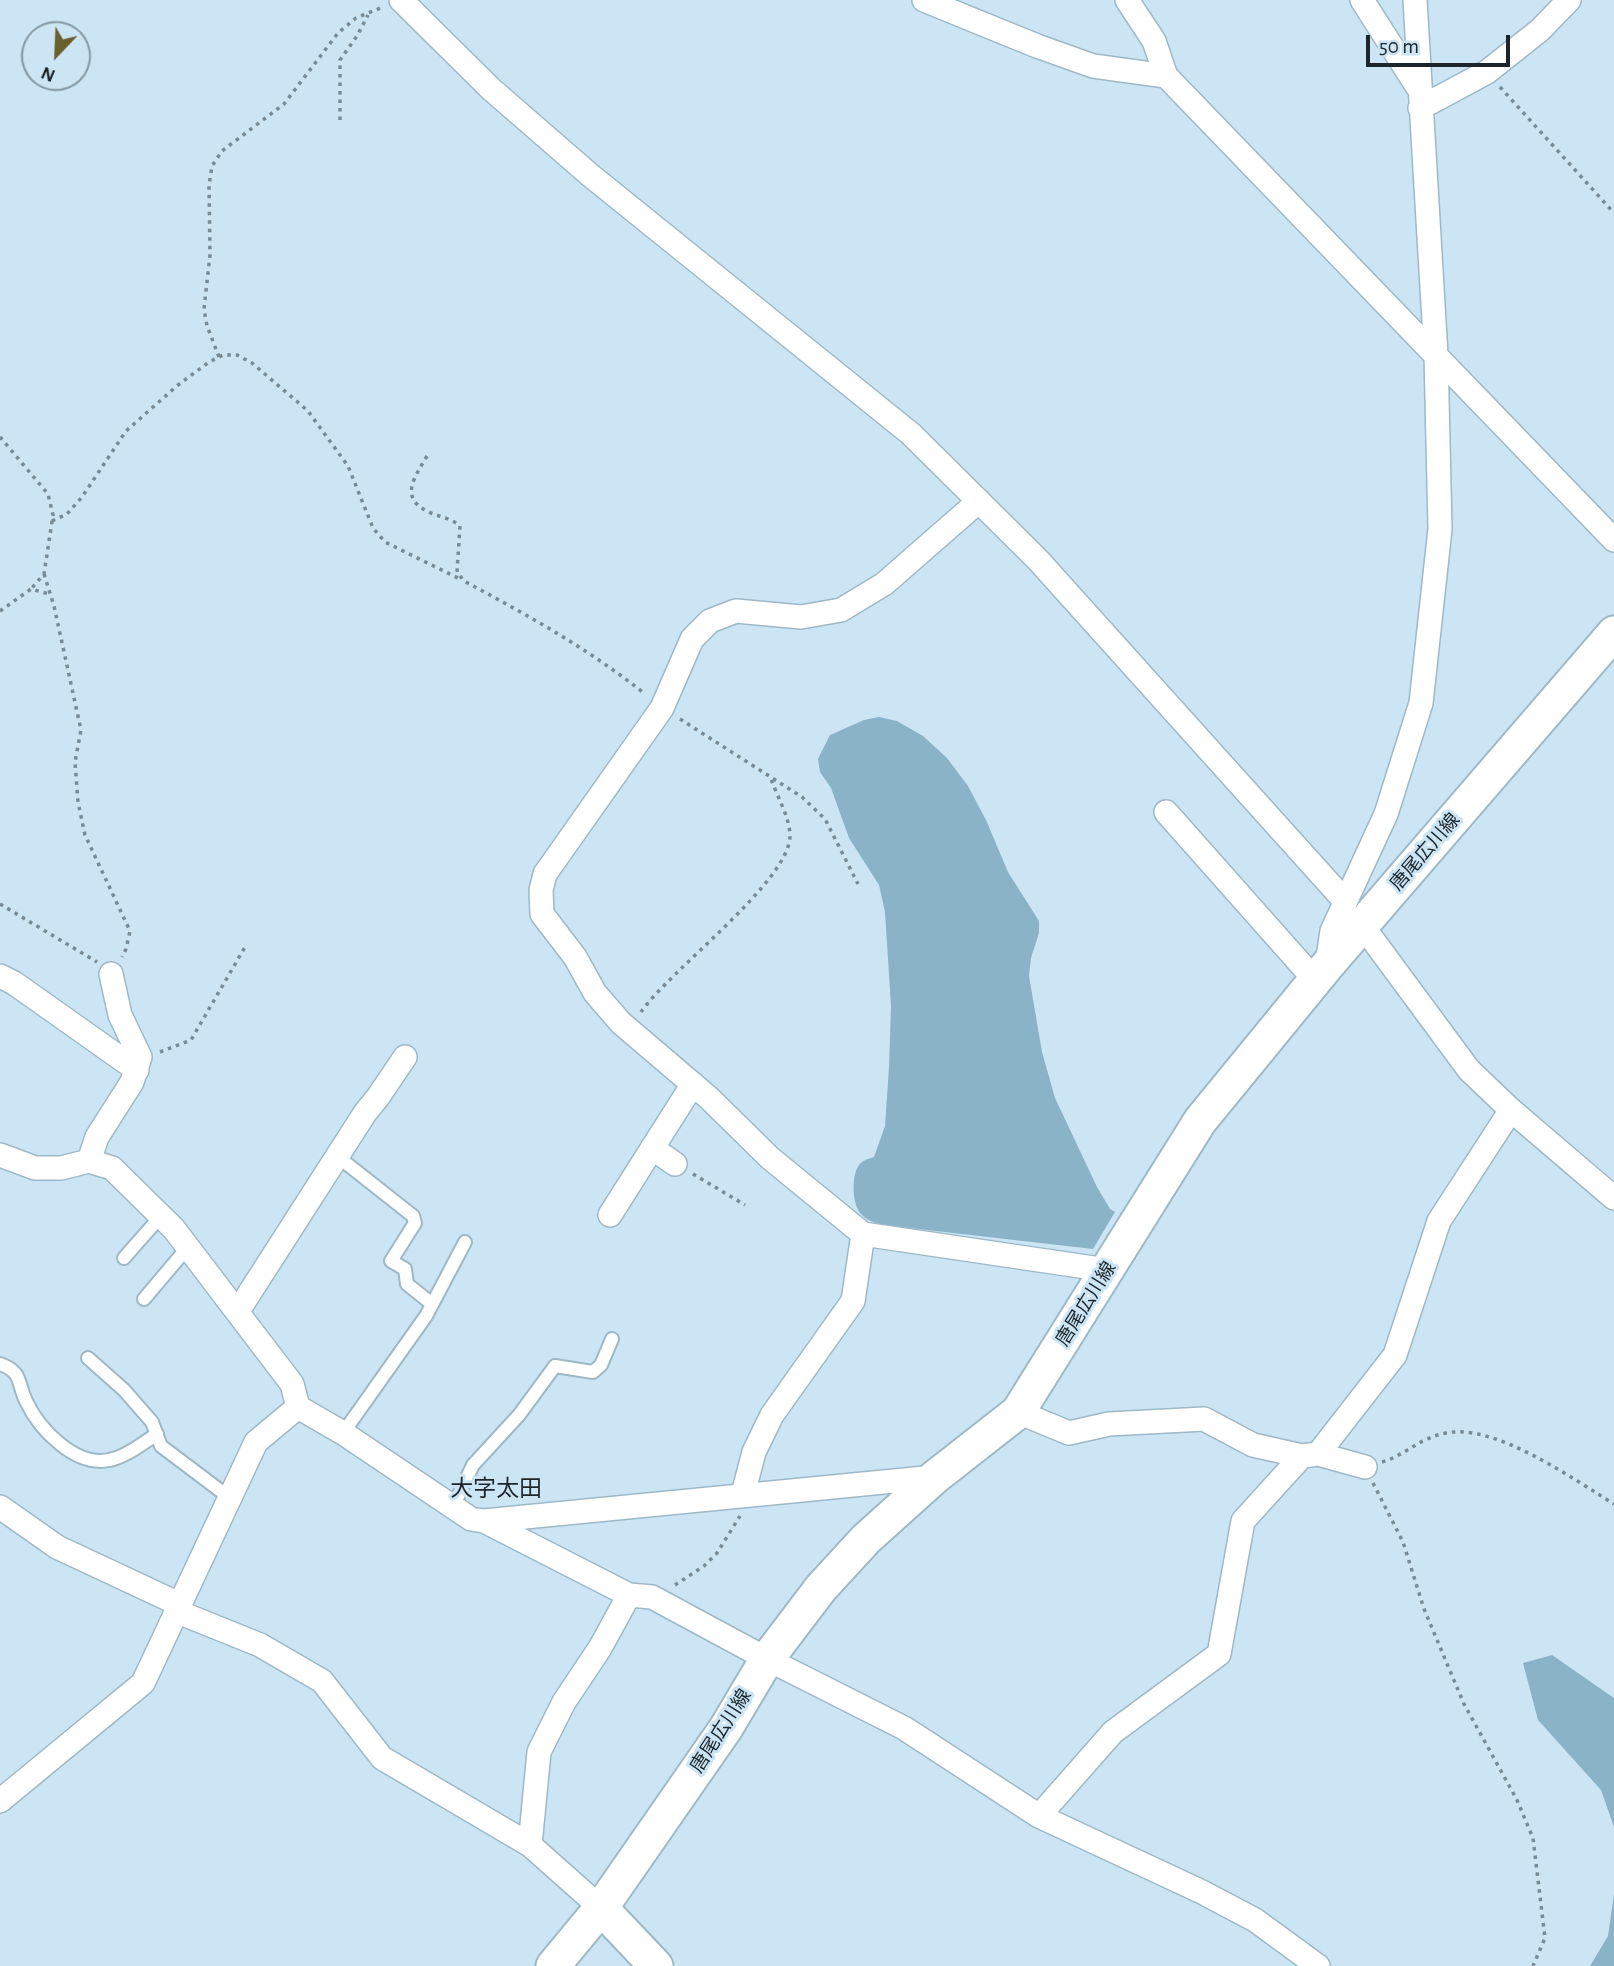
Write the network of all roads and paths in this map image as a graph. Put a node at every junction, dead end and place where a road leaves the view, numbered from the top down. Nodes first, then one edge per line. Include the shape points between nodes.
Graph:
1 (925, 0) edge
2 (1127, 0) edge
3 (1362, 0) edge
4 (1415, 0) edge
5 (1569, 0) edge
6 (395, 2) edge
7 (368, 14) junction
8 (1487, 72) junction
9 (1166, 76) junction
10 (1420, 99) junction
11 (340, 120) dead end
12 (1614, 213) edge
13 (1436, 355) junction
14 (219, 357) junction
15 (0, 437) edge
16 (427, 456) dead end
17 (979, 501) junction
18 (52, 521) junction
19 (1614, 540) edge
20 (44, 574) junction
21 (464, 581) junction
22 (31, 589) junction
23 (50, 595) junction
24 (0, 611) edge
25 (1614, 633) edge
26 (662, 708) junction
27 (771, 777) junction
28 (1166, 812) dead end
29 (858, 884) dead end
30 (0, 904) edge
31 (1354, 913) junction
32 (245, 947) dead end
33 (1321, 973) junction
34 (111, 974) junction
35 (0, 976) edge
36 (628, 1030) junction
37 (405, 1057) dead end
38 (137, 1066) junction
39 (693, 1084) junction
40 (1511, 1110) junction
41 (652, 1148) junction
42 (0, 1155) edge
43 (337, 1156) junction
44 (89, 1161) junction
45 (675, 1164) joint
46 (1614, 1198) edge
47 (746, 1205) dead end
48 (610, 1214) dead end
49 (161, 1216) junction
50 (863, 1234) junction
51 (465, 1242) dead end
52 (188, 1247) junction
53 (124, 1258) dead end
54 (1107, 1270) junction
55 (144, 1299) dead end
56 (432, 1304) junction
57 (238, 1311) junction
58 (612, 1339) dead end
59 (88, 1358) dead end
60 (0, 1364) edge
61 (298, 1407) junction
62 (1018, 1412) junction
63 (344, 1433) junction
64 (157, 1434) junction
65 (1310, 1455) junction
66 (1365, 1467) junction
67 (935, 1477) junction
68 (749, 1494) junction
69 (230, 1498) junction
70 (1614, 1504) edge
71 (0, 1507) edge
72 (453, 1507) junction
73 (484, 1521) junction
74 (640, 1596) junction
75 (179, 1608) junction
76 (767, 1659) junction
77 (0, 1801) edge
78 (1039, 1816) junction
79 (530, 1845) junction
80 (601, 1908) junction
81 (553, 1966) edge
82 (656, 1966) edge
83 (1318, 1966) edge
84 (1533, 1966) edge

1 - 9 street via 1093,66
2 - 9 street via 1154,41
3 - 10 street
4 - 10 street
5 - 8 street
6 - 7 path
6 - 17 street via 541,132 911,434
7 - 11 path via 340,60
7 - 14 path via 338,33 284,104 222,151 212,166 204,309
8 - 10 street
8 - 12 path
9 - 13 street
10 - 13 street
13 - 19 street
13 - 31 street via 1440,529 1421,704
14 - 18 path via 178,385 126,431 82,497 67,514
14 - 21 path via 237,355 252,363 308,411 348,466 373,528 385,542
15 - 18 path via 48,494
16 - 21 path via 410,487 411,496 428,512 460,526 457,572
17 - 26 street via 884,584 841,610 800,617 736,611 710,621 692,639
17 - 31 street
18 - 20 path
20 - 22 path
20 - 23 path
21 - 26 path via 560,634
22 - 23 path
22 - 24 path
23 - 34 path via 81,730 75,762 85,835 130,931 126,949
25 - 31 main road, 唐尾広川線
26 - 27 path
26 - 36 street via 545,874 541,890 542,914 595,993
27 - 29 path via 825,819
27 - 36 path via 790,836 784,856 708,944 652,996
28 - 33 street
30 - 34 path
31 - 33 main road, 唐尾広川線
31 - 40 street via 1469,1070
32 - 38 path via 191,1040
33 - 54 main road, 唐尾広川線 via 1200,1121
34 - 38 street via 120,1015 139,1057
35 - 38 street
36 - 39 street
37 - 43 street
38 - 44 street via 97,1137
39 - 41 street
39 - 50 street via 770,1158
40 - 46 street
40 - 65 street via 1439,1221 1395,1354
41 - 45 street
41 - 48 street
42 - 44 street via 36,1168
43 - 56 lane via 413,1216 415,1223 391,1261 405,1269 407,1284
43 - 57 street
44 - 49 street via 112,1168
45 - 47 path
49 - 52 street
49 - 53 lane
50 - 54 street
50 - 68 street via 853,1301 772,1415 754,1452
51 - 56 lane
52 - 55 lane
52 - 57 street
54 - 62 main road, 唐尾広川線
56 - 63 lane
57 - 61 street via 292,1384
58 - 72 lane via 593,1372 555,1366 519,1415 473,1465
59 - 64 lane via 124,1390
60 - 64 lane via 12,1368 19,1378 25,1399 44,1431 68,1450 109,1461
61 - 63 street
61 - 69 street via 256,1441
62 - 65 street via 1069,1433 1109,1424 1204,1419 1253,1445
62 - 67 main road, 唐尾広川線
63 - 72 street
64 - 69 lane via 161,1446
65 - 66 street
65 - 78 street via 1243,1521 1219,1654 1113,1732
66 - 70 path via 1389,1460 1424,1438 1470,1432 1545,1461
66 - 84 path via 1403,1542 1424,1609 1464,1704 1533,1838 1545,1938
67 - 68 street
67 - 76 main road, 唐尾広川線 via 866,1539 821,1588
68 - 73 street
68 - 74 path via 717,1553 704,1566 662,1594
69 - 75 street
71 - 75 street via 57,1547
72 - 73 street via 471,1519
73 - 74 street
74 - 76 street
74 - 79 street via 564,1702 539,1752
75 - 77 street via 143,1683
75 - 79 street via 260,1645 322,1681 382,1758
76 - 78 street via 904,1728
76 - 80 main road, 唐尾広川線 via 726,1728
78 - 83 street via 1255,1920
79 - 80 street
80 - 81 main road, 唐尾広川線
80 - 82 main road

